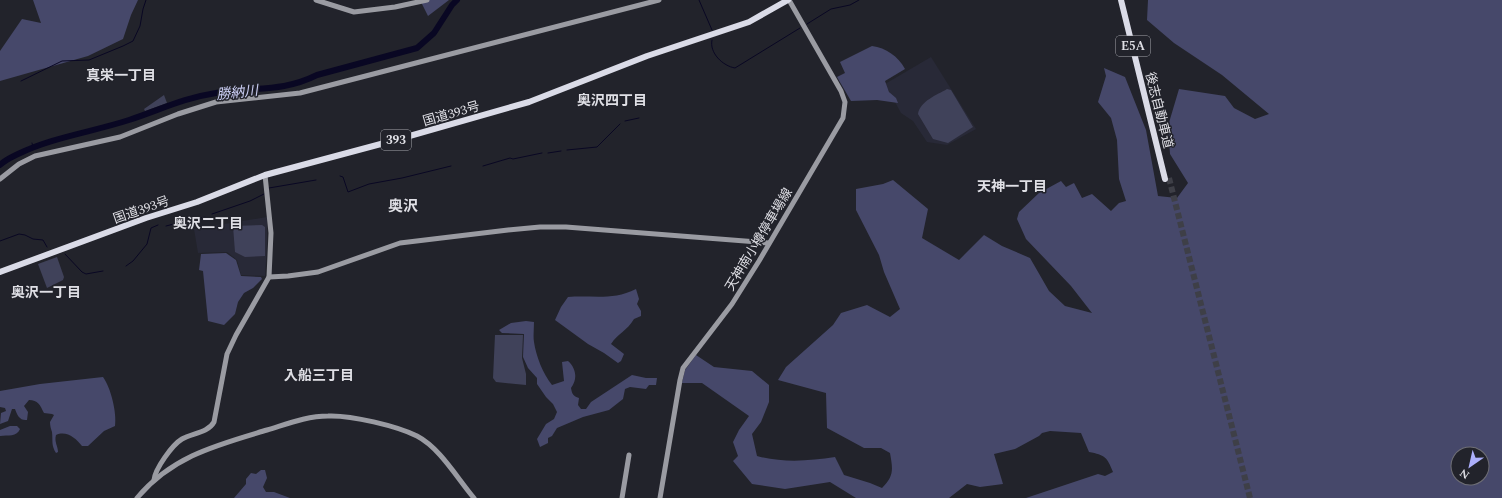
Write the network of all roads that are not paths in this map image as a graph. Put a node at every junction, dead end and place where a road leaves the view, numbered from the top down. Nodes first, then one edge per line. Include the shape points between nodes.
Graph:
1 (316, 0) edge
2 (427, 0) edge
3 (658, 0) edge
4 (789, 0) edge
5 (1122, 0) edge
6 (265, 175) junction
7 (1167, 178) tunnel mouth
8 (0, 179) edge
9 (770, 242) junction
10 (0, 272) edge
11 (269, 277) junction
12 (628, 455) dead end
13 (154, 480) junction
14 (138, 498) edge
15 (474, 498) edge
16 (622, 498) edge
17 (660, 498) edge

1 - 2 street via 354,12
3 - 8 street via 300,93 216,102 120,137 35,156 19,164
4 - 6 highway, 国道393号 / 393 via 749,22 647,56 529,102
4 - 9 street, 天神南小樽停車場線 via 841,91 846,106 835,134
5 - 7 highway, 後志自動車道 / E5A
6 - 10 highway, 国道393号 / 393
6 - 11 street via 271,234
9 - 11 street via 540,227 400,243 318,272
9 - 17 street, 天神南小樽停車場線 via 732,304 683,368
11 - 13 street via 227,354 214,422 209,429 176,443 156,470
12 - 16 street
13 - 14 street
13 - 15 street via 178,462 217,445 304,419 345,416 407,432 420,438 431,446

